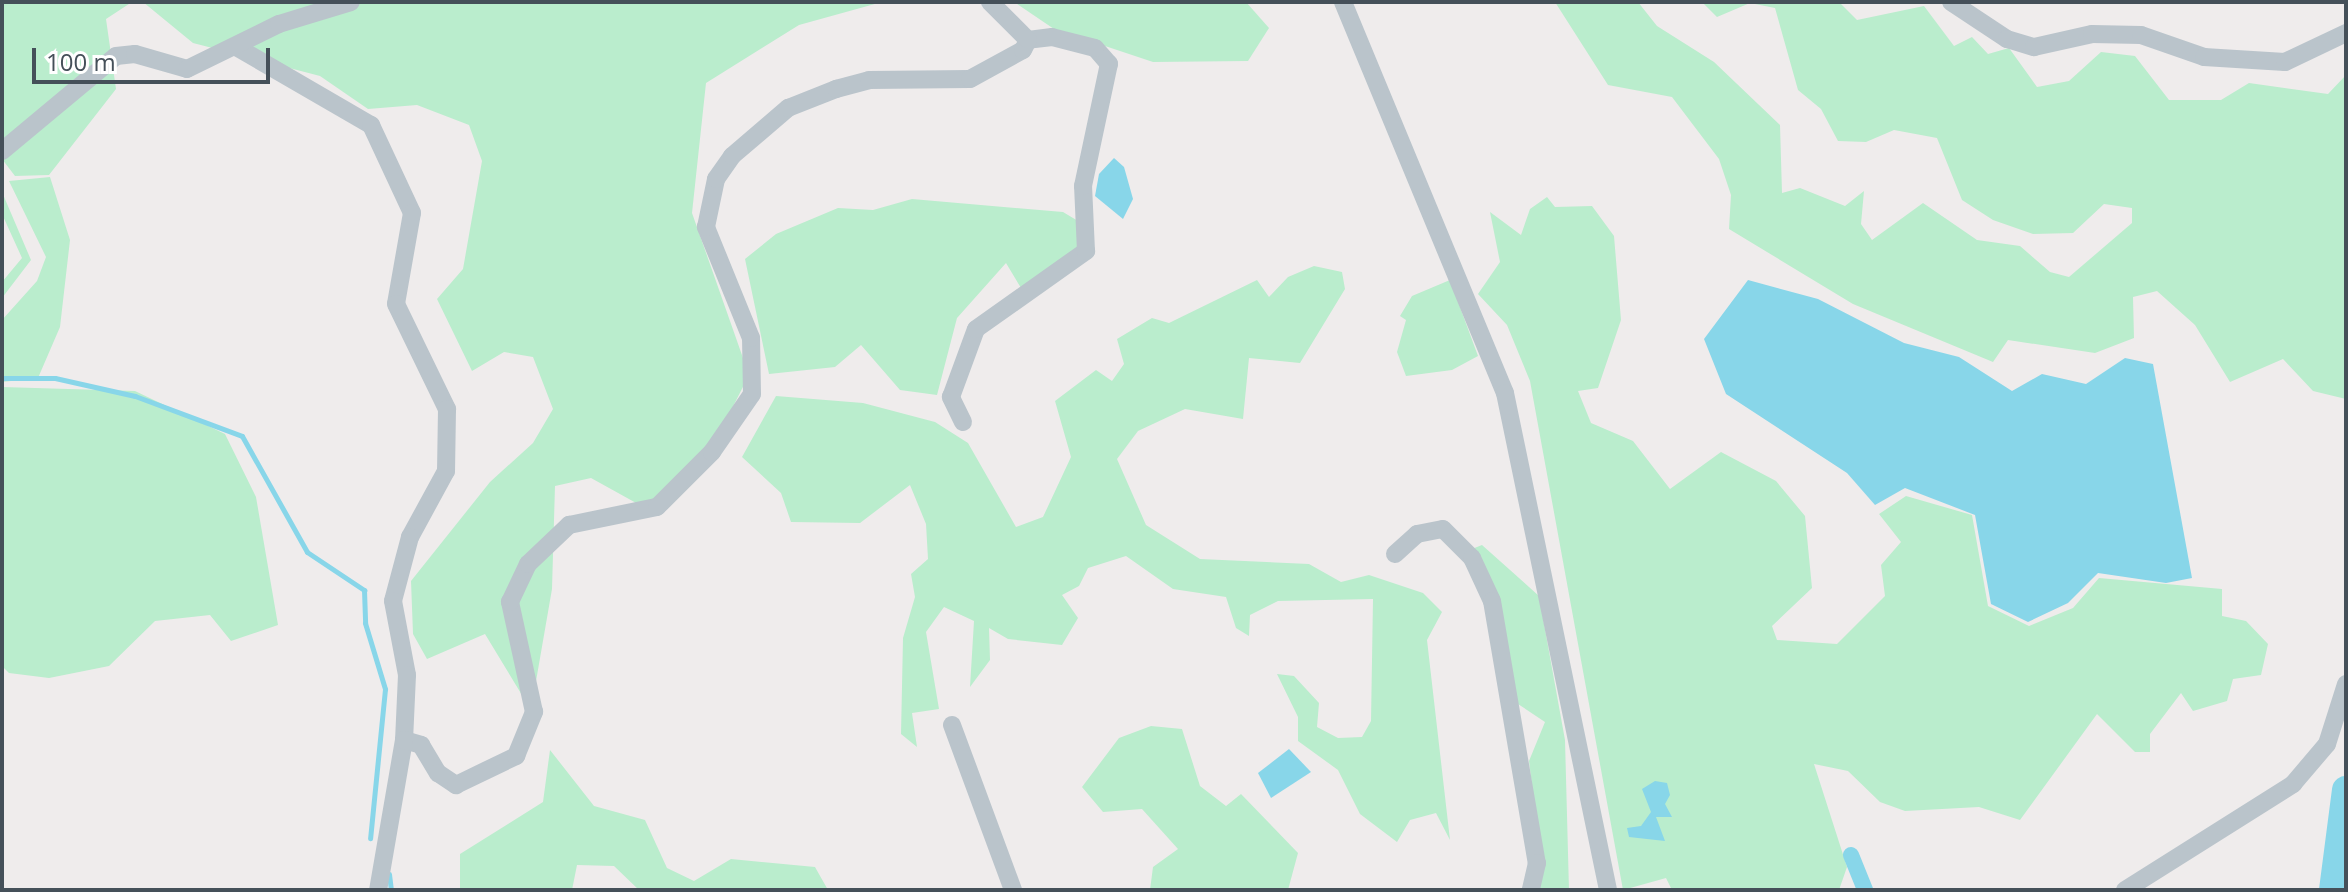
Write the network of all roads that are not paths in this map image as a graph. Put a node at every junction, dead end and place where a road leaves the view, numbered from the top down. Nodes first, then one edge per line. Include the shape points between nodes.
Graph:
1 (351, 2) edge
2 (990, 2) edge
3 (1343, 2) edge
4 (1951, 2) edge
5 (2346, 33) edge
6 (1028, 40) junction
7 (238, 48) junction
8 (2, 151) edge
9 (963, 422) dead end
10 (1395, 554) dead end
11 (2346, 684) edge
12 (2343, 717) edge
13 (952, 725) dead end
14 (404, 740) junction
15 (378, 890) edge
16 (1013, 890) edge
17 (1531, 890) edge
18 (1608, 890) edge
19 (2125, 890) edge

1 - 7 street via 279,24
2 - 6 street
3 - 18 street via 1505,393
4 - 5 street via 2007,39 2034,47 2092,34 2141,35 2204,57 2285,62
6 - 9 street via 1052,37 1095,48 1109,64 1083,186 1086,251 976,329 951,397
6 - 14 street via 970,79 869,80 836,89 788,108 732,156 716,179 706,227 751,338 752,394 712,452 657,507 569,525 528,564 510,602 534,712 516,756 456,785 438,773 421,745
7 - 8 street via 187,69 135,54 116,56
7 - 14 street via 371,125 412,213 396,304 439,387 450,441 446,471 410,537 393,601 407,675
10 - 17 street via 1417,534 1443,529 1472,558 1492,601 1537,863
11 - 12 street
12 - 19 street via 2293,784
13 - 16 street
14 - 15 street

